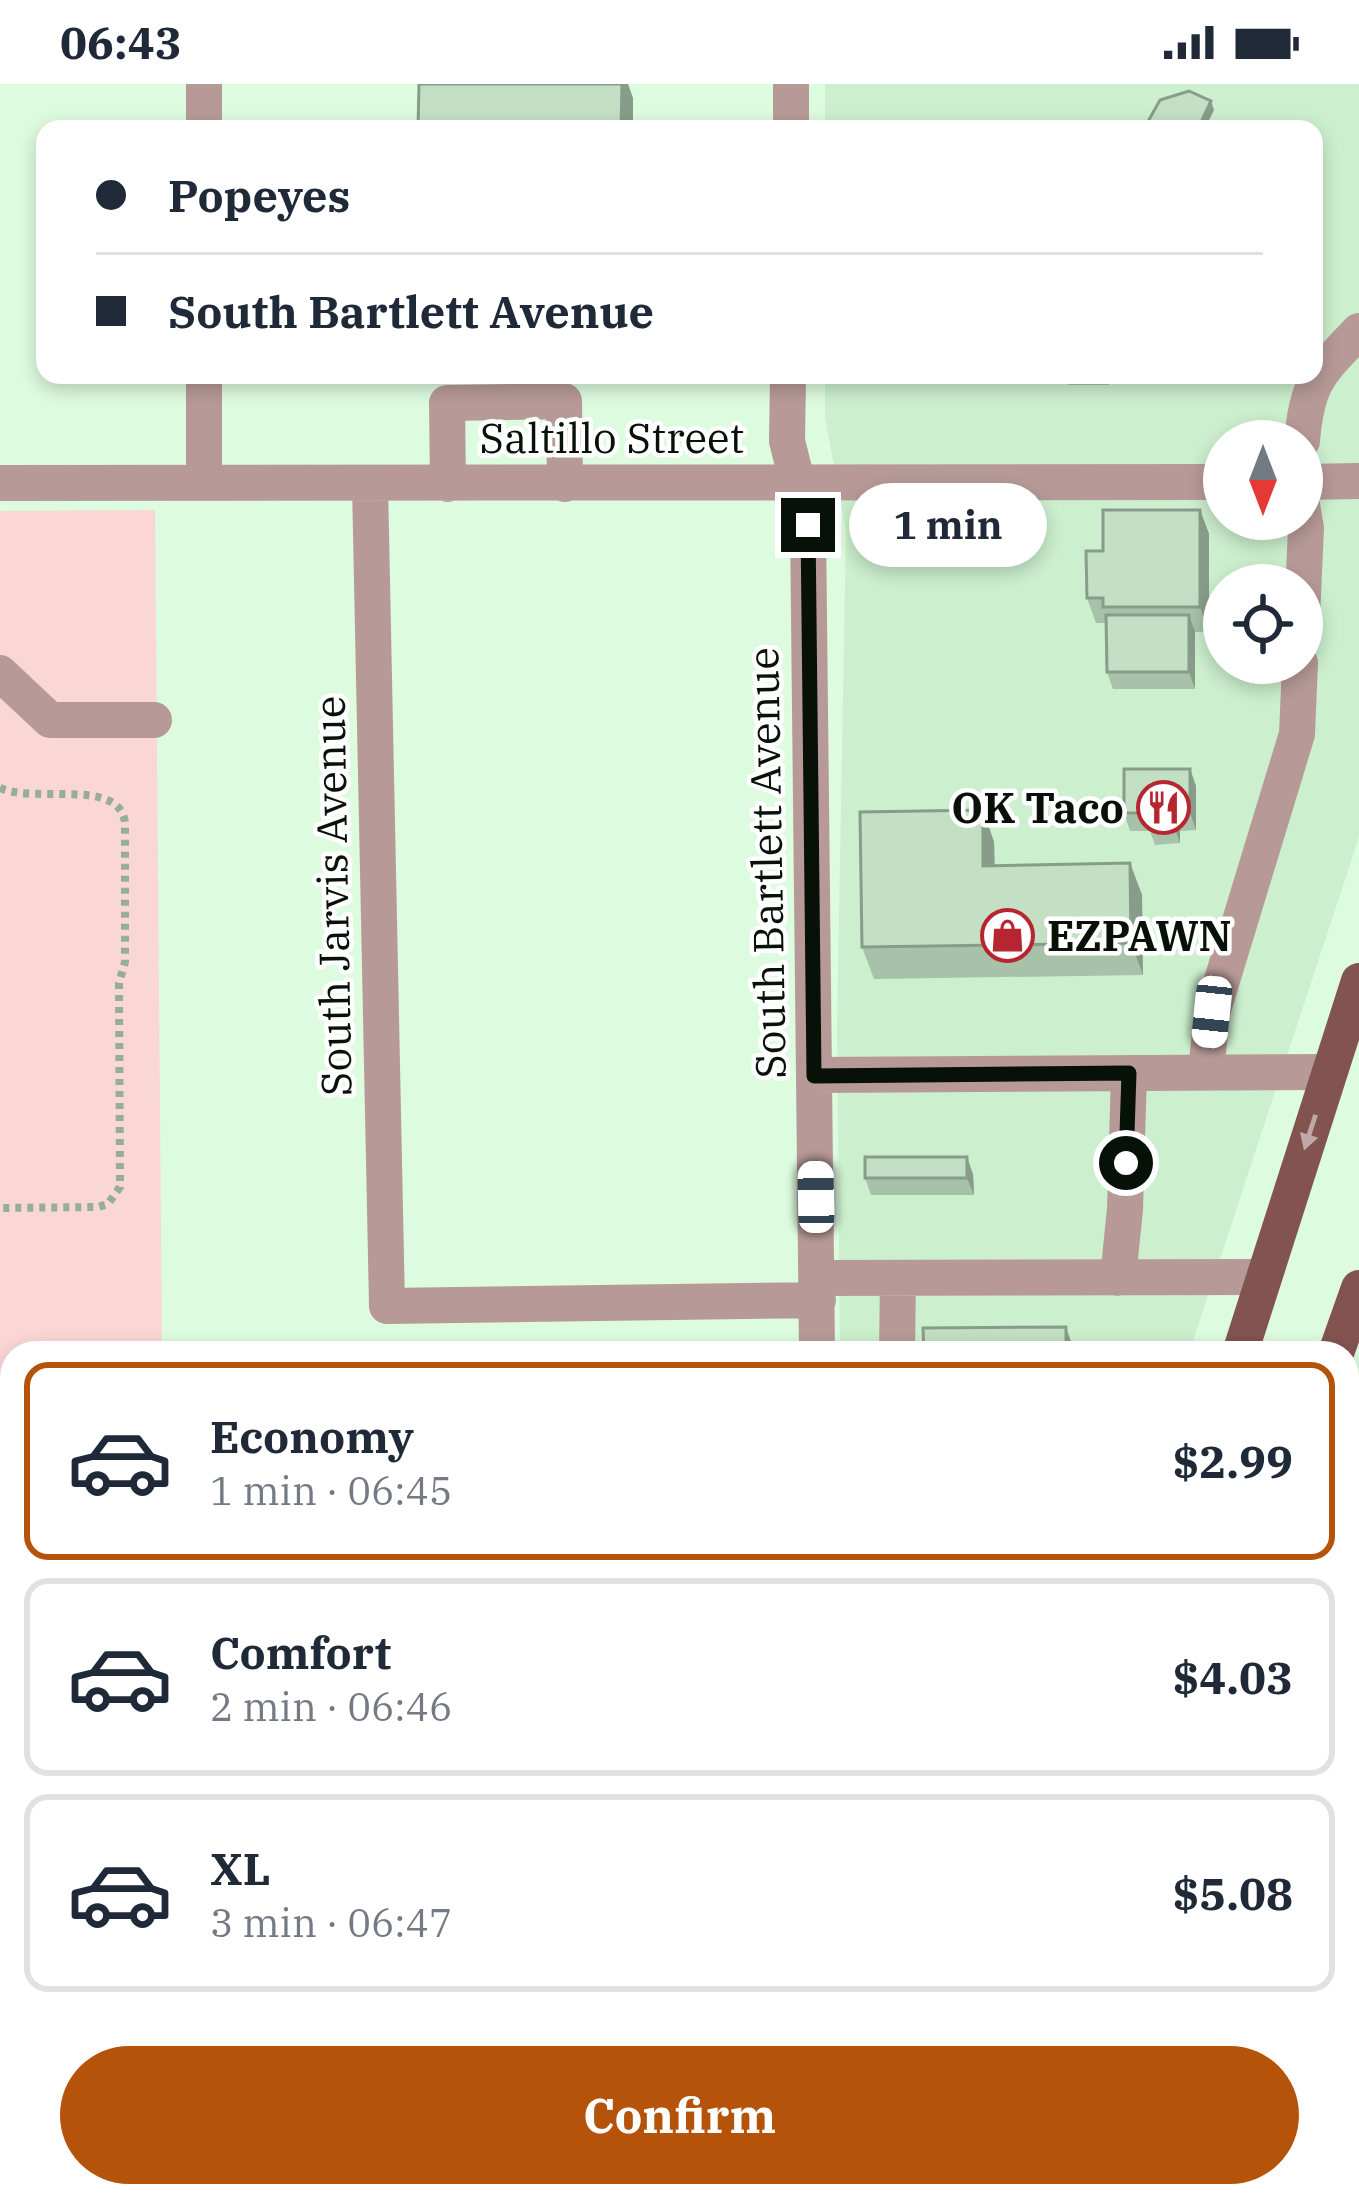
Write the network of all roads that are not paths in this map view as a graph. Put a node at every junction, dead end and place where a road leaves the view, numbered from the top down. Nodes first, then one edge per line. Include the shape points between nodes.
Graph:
1 (204, 84) edge
2 (791, 84) edge
3 (204, 120) edge
4 (790, 120) edge
5 (1359, 331) edge
6 (1323, 369) edge
7 (204, 384) edge
8 (788, 384) edge
9 (1313, 384) edge
10 (1304, 420) edge
11 (1359, 481) edge
12 (1203, 482) edge
13 (1323, 482) edge
14 (0, 483) edge
15 (205, 483) junction
16 (797, 483) junction
17 (370, 484) junction
18 (448, 484) junction
19 (565, 484) junction
20 (0, 673) edge
21 (1299, 684) edge
22 (154, 720) dead end
23 (1359, 981) edge
24 (1206, 1072) junction
25 (1330, 1072) junction
26 (1129, 1073) junction
27 (814, 1076) junction
28 (1264, 1277) junction
29 (898, 1278) junction
30 (1118, 1278) junction
31 (1359, 1288) edge
32 (817, 1289) junction
33 (818, 1341) edge
34 (897, 1341) edge
35 (1244, 1341) edge
36 (1346, 1341) edge

1 - 3 street
2 - 4 street
5 - 6 street
7 - 15 street
8 - 16 street, South Bartlett Avenue
9 - 10 street
11 - 13 street
12 - 16 street, Saltillo Street
14 - 15 street, Saltillo Street
15 - 17 street, Saltillo Street
16 - 19 street, Saltillo Street
16 - 27 street, South Bartlett Avenue via 808,525
17 - 18 street, Saltillo Street
17 - 32 street, South Jarvis Avenue via 387,1306
18 - 19 street, Saltillo Street
18 - 19 street via 447,403 564,401
20 - 22 street via 50,720
21 - 24 street via 1297,734 1212,1012
23 - 25 main road
24 - 25 street
24 - 26 street
25 -> 28 main road
26 - 27 street
26 - 30 street
27 - 32 street, South Bartlett Avenue
28 - 30 street
28 - 35 main road
29 - 30 street
29 - 32 street
29 - 34 street
31 - 36 main road
32 - 33 street, South Bartlett Avenue

